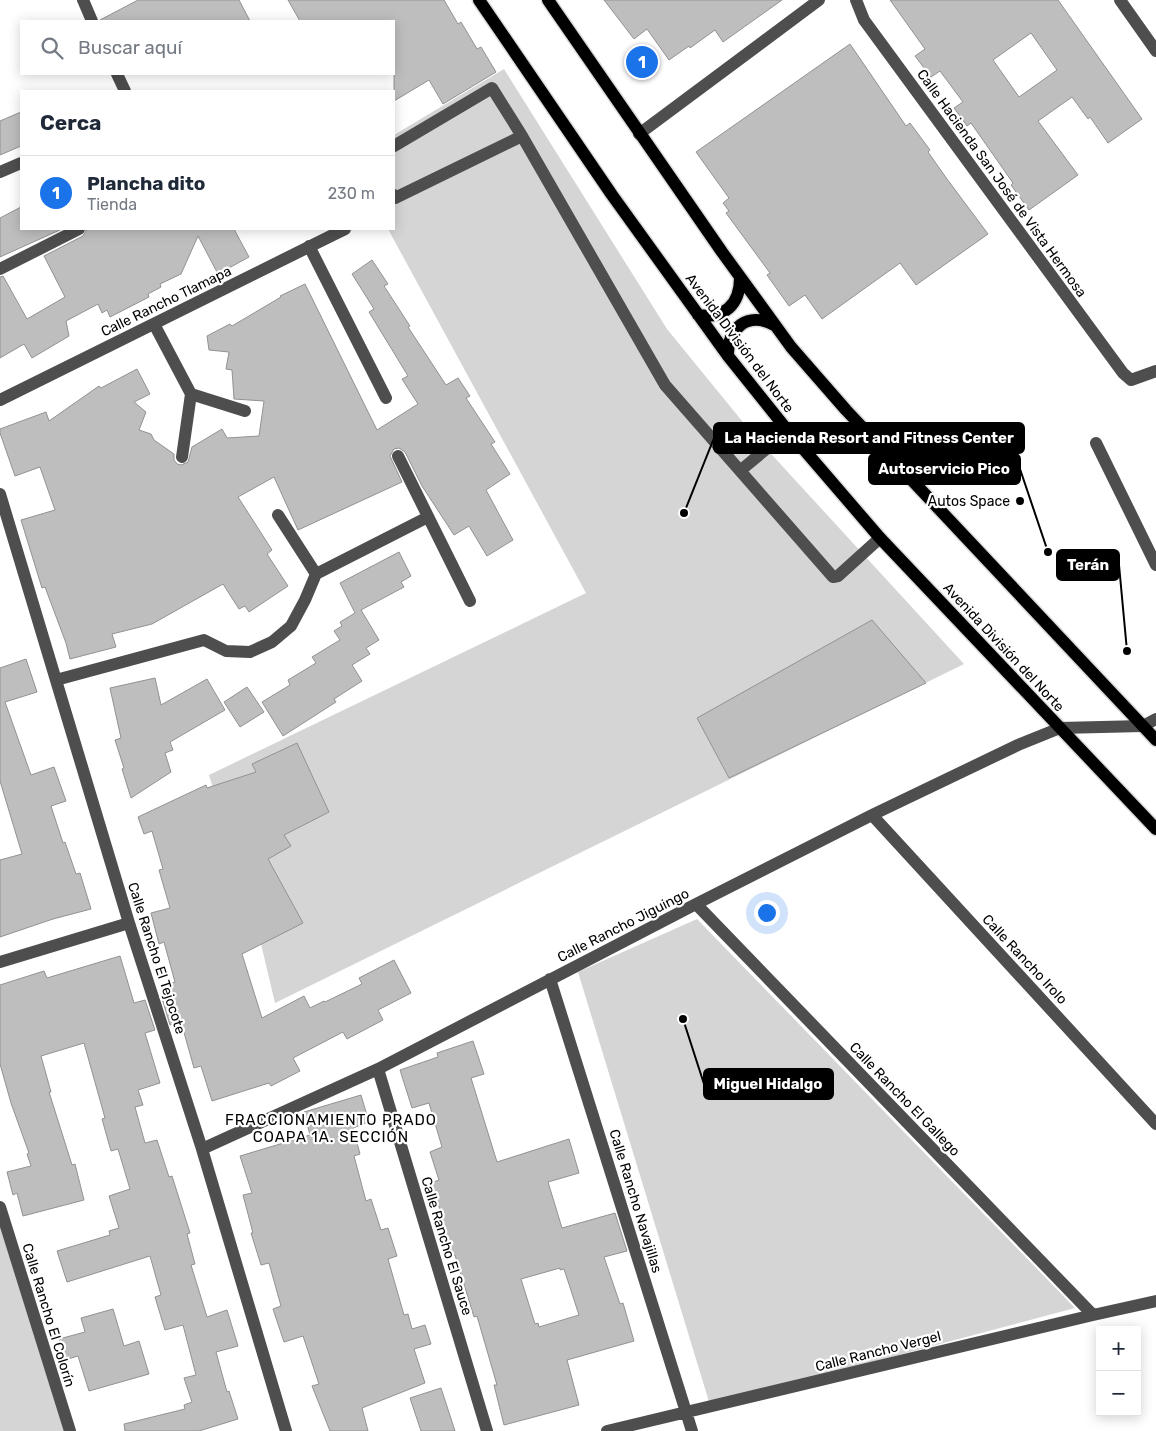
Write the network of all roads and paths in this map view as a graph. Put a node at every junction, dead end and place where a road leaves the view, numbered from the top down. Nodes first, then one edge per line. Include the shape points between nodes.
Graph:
1 (82, 0) edge
2 (479, 0) edge
3 (548, 0) edge
4 (819, 0) edge
5 (856, 0) edge
6 (1120, 0) edge
7 (92, 20) edge
8 (1156, 51) edge
9 (117, 75) edge
10 (125, 90) edge
11 (639, 134) junction
12 (522, 136) junction
13 (395, 145) edge
14 (20, 163) edge
15 (0, 172) edge
16 (395, 198) edge
17 (77, 230) edge
18 (343, 230) edge
19 (309, 246) junction
20 (0, 269) edge
21 (740, 278) junction
22 (698, 314) junction
23 (154, 324) junction
24 (774, 325) junction
25 (728, 356) junction
26 (1156, 371) edge
27 (191, 394) junction
28 (386, 398) dead end
29 (0, 400) edge
30 (244, 411) dead end
31 (788, 431) junction
32 (1096, 443) dead end
33 (398, 456) dead end
34 (182, 457) dead end
35 (741, 470) junction
36 (0, 494) edge
37 (278, 515) dead end
38 (428, 517) junction
39 (880, 538) junction
40 (1156, 565) edge
41 (316, 574) junction
42 (470, 601) dead end
43 (56, 680) junction
44 (1156, 720) edge
45 (1144, 726) junction
46 (1060, 728) junction
47 (1156, 740) edge
48 (872, 815) junction
49 (1156, 829) edge
50 (696, 904) junction
51 (129, 923) junction
52 (0, 962) edge
53 (550, 979) junction
54 (378, 1069) junction
55 (1156, 1124) edge
56 (202, 1149) junction
57 (0, 1207) edge
58 (1156, 1301) edge
59 (1093, 1315) junction
60 (687, 1413) junction
61 (70, 1431) edge
62 (286, 1431) edge
63 (487, 1431) edge
64 (607, 1431) edge
65 (692, 1431) edge

1 - 7 street
2 - 22 main road, Avenida División del Norte
3 - 11 main road
4 - 11 street
5 - 26 street, Calle Hacienda San José de Vista Hermosa via 864,20 1123,373 1131,380
6 - 8 street
9 - 10 street
11 - 21 main road
12 - 13 street via 492,88
12 - 16 street
12 - 35 street via 665,385
14 - 15 street
17 - 20 street
18 - 19 street, Calle Rancho Tlamapa
19 - 23 street, Calle Rancho Tlamapa
19 - 28 street
21 - 22 main road via 738,298 732,306 716,315
21 - 24 main road
22 - 25 main road, Avenida División del Norte
23 - 27 street
23 - 29 street, Calle Rancho Tlamapa
24 - 25 main road via 758,320 741,324 729,338
24 - 45 main road via 846,410
25 - 31 main road, Avenida División del Norte
27 - 30 street
27 - 34 street
31 - 35 street
31 - 39 main road, Avenida División del Norte
32 - 40 street
33 - 38 street
35 - 39 street via 833,577
36 - 43 street, Calle Rancho El Tejocote
37 - 41 street
38 - 41 street
38 - 42 street
39 - 46 main road, Avenida División del Norte
41 - 43 street via 291,626 272,642 250,652 226,651 204,640
43 - 51 street, Calle Rancho El Tejocote
44 - 45 street
45 - 46 street
45 - 47 main road
46 - 48 street, Calle Rancho Jiguingo
46 - 49 main road, Avenida División del Norte
48 - 50 street, Calle Rancho Jiguingo
48 - 55 street, Calle Rancho Irolo
50 - 53 street, Calle Rancho Jiguingo
50 - 59 street, Calle Rancho El Gallego
51 - 52 street
51 - 56 street, Calle Rancho El Tejocote
53 - 54 street, Calle Rancho Jiguingo
53 - 60 street, Calle Rancho Navajillas
54 - 56 street, Calle Rancho Jiguingo
54 - 63 street, Calle Rancho El Sauce
56 - 62 street, Calle Rancho El Tejocote
57 - 61 street, Calle Rancho El Colorín
58 - 59 street, Calle Rancho Vergel
59 - 60 street, Calle Rancho Vergel
60 - 64 street, Calle Rancho Vergel
60 - 65 street, Calle Rancho Navajillas

